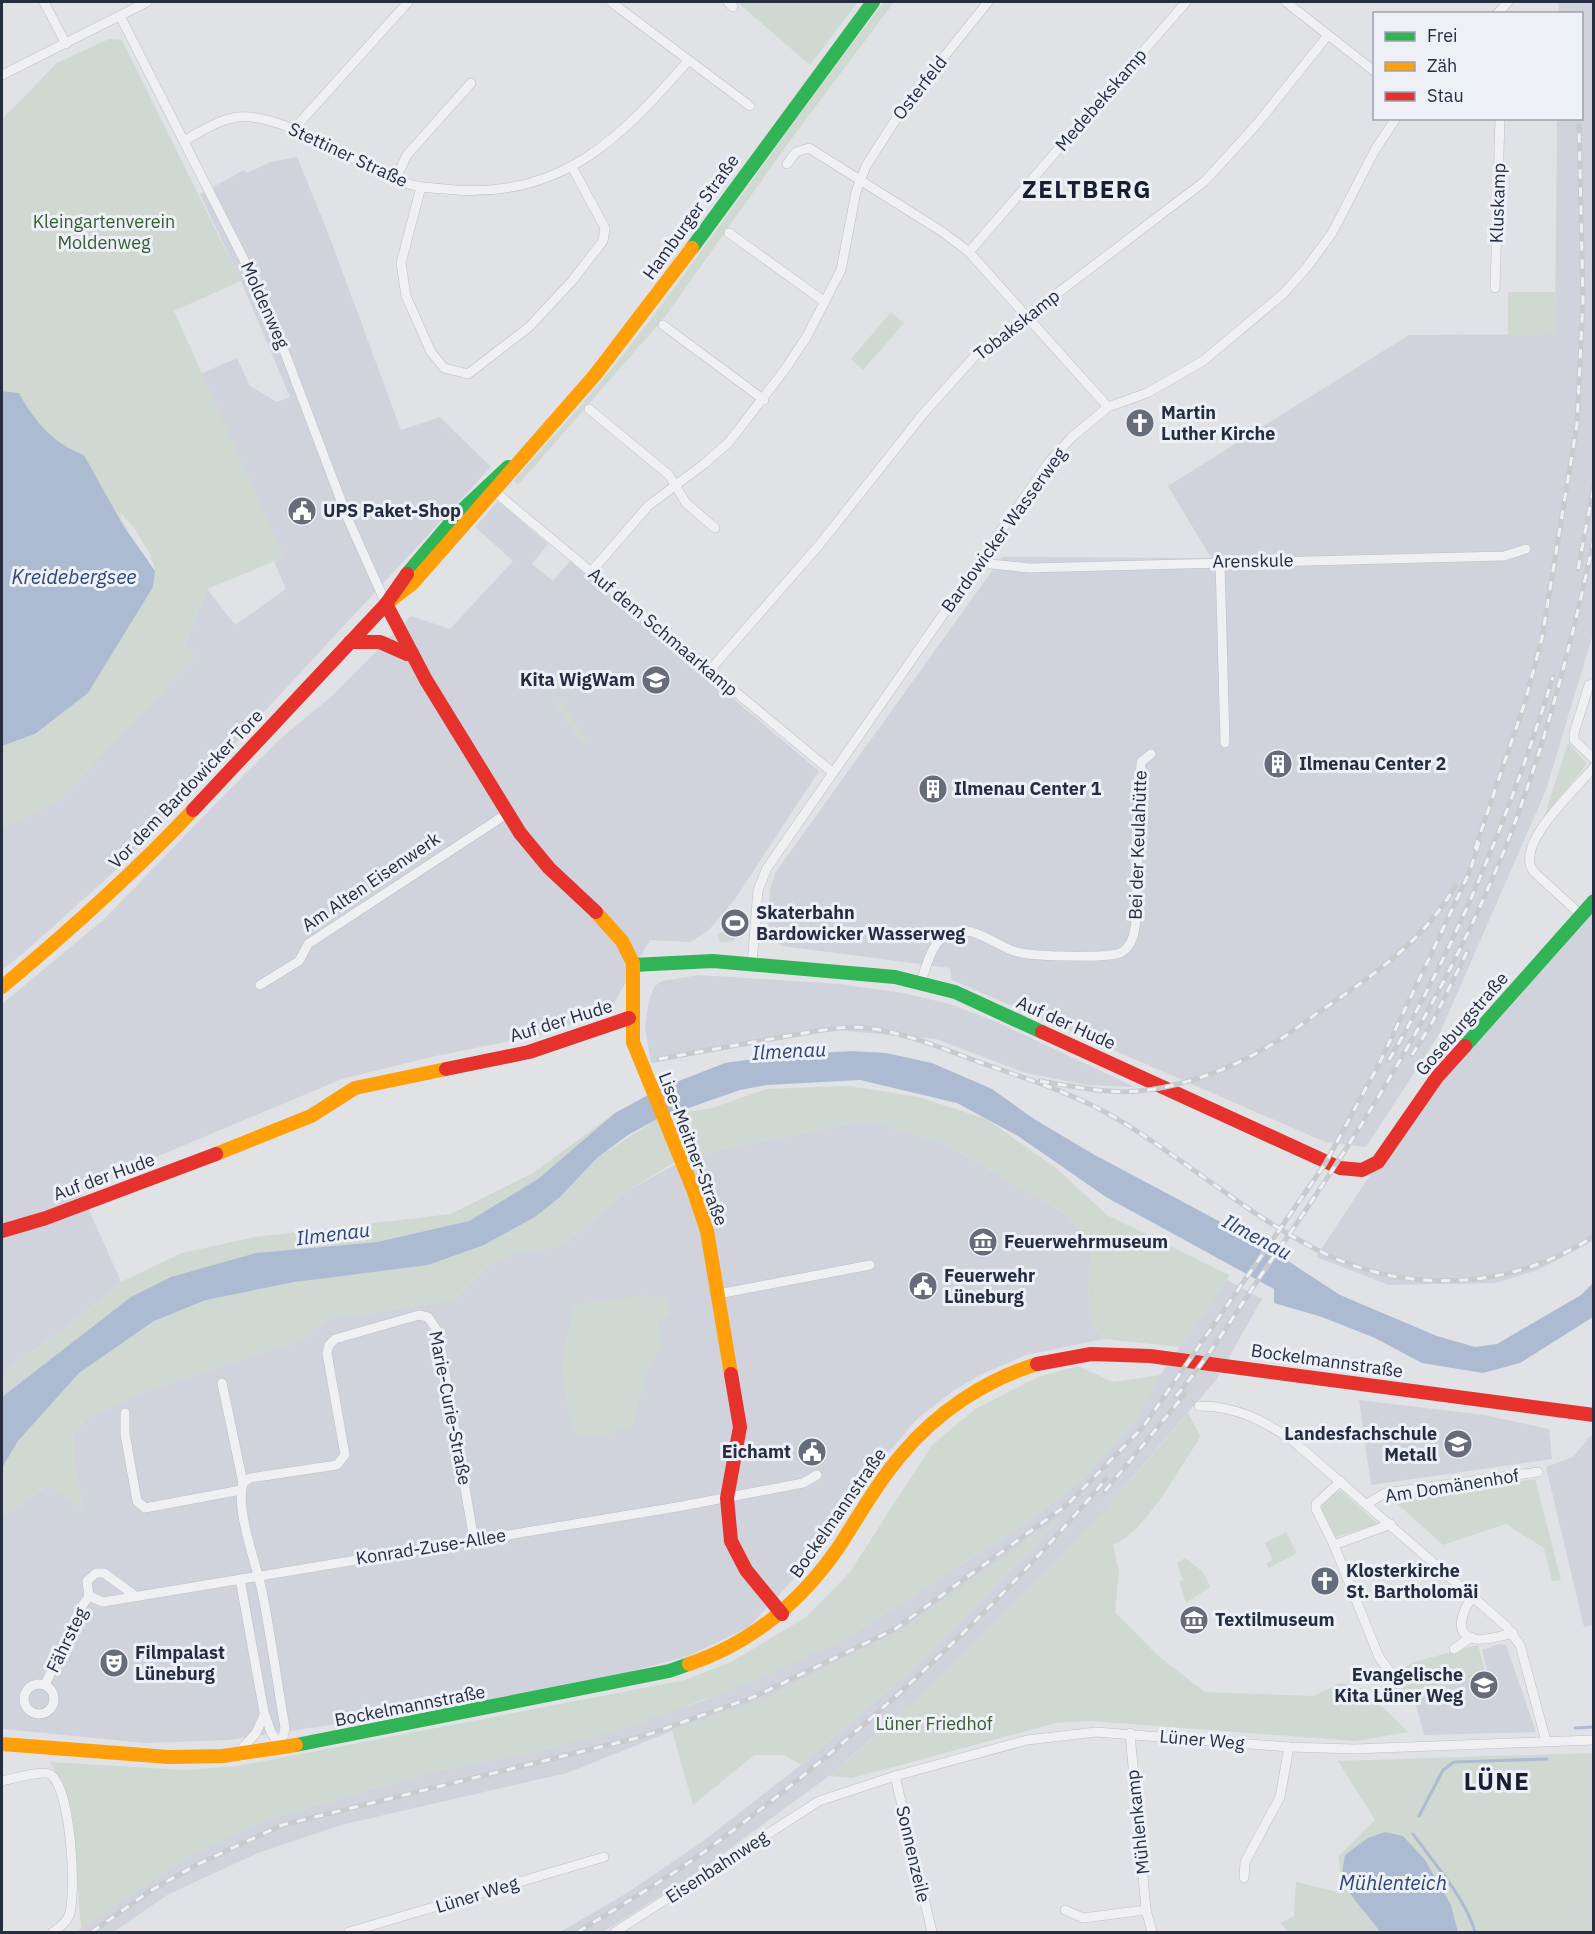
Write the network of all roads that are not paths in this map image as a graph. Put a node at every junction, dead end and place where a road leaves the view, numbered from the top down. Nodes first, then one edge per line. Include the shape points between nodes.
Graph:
1 (44, 2) edge
2 (147, 2) edge
3 (408, 2) edge
4 (613, 2) edge
5 (873, 2) edge
6 (988, 2) edge
7 (1186, 2) edge
8 (1286, 2) edge
9 (120, 16) junction
10 (1328, 35) junction
11 (66, 44) junction
12 (688, 61) junction
13 (1373, 70) edge
14 (2, 75) edge
15 (471, 83) dead end
16 (750, 106) dead end
17 (1395, 120) edge
18 (1500, 120) edge
19 (294, 130) junction
20 (185, 140) junction
21 (788, 164) dead end
22 (572, 167) junction
23 (395, 180) junction
24 (860, 181) junction
25 (421, 187) junction
26 (729, 233) dead end
27 (969, 252) junction
28 (1496, 288) dead end
29 (825, 302) junction
30 (1027, 315) junction
31 (663, 325) dead end
32 (764, 400) junction
33 (1108, 407) junction
34 (589, 409) dead end
35 (531, 449) junction
36 (675, 485) junction
37 (495, 492) junction
38 (715, 528) dead end
39 (1526, 549) dead end
40 (983, 557) junction
41 (1220, 562) junction
42 (591, 572) junction
43 (386, 604) junction
44 (350, 642) junction
45 (411, 657) junction
46 (710, 670) junction
47 (1593, 683) edge
48 (1225, 743) dead end
49 (1151, 754) dead end
50 (1593, 759) edge
51 (1593, 767) edge
52 (832, 772) junction
53 (507, 813) junction
54 (1593, 901) edge
55 (1581, 915) junction
56 (752, 963) junction
57 (633, 965) junction
58 (921, 981) junction
59 (260, 985) dead end
60 (2, 987) edge
61 (629, 1018) junction
62 (1362, 1170) joint
63 (2, 1231) edge
64 (870, 1265) dead end
65 (718, 1294) junction
66 (222, 1383) dead end
67 (1199, 1406) dead end
68 (125, 1413) dead end
69 (1593, 1415) edge
70 (1538, 1472) dead end
71 (817, 1475) dead end
72 (1341, 1481) junction
73 (242, 1486) junction
74 (727, 1498) junction
75 (1367, 1504) junction
76 (1391, 1524) junction
77 (474, 1540) junction
78 (1334, 1545) junction
79 (257, 1576) junction
80 (240, 1579) junction
81 (134, 1595) junction
82 (89, 1596) junction
83 (1473, 1597) junction
84 (782, 1614) junction
85 (1513, 1633) junction
86 (1471, 1637) junction
87 (1454, 1649) dead end
88 (1390, 1672) dead end
89 (45, 1685) dead end
90 (264, 1712) junction
91 (1130, 1733) junction
92 (1593, 1740) edge
93 (1546, 1742) junction
94 (2, 1744) edge
95 (1289, 1747) junction
96 (281, 1748) junction
97 (237, 1754) junction
98 (895, 1776) junction
99 (2, 1781) edge
100 (819, 1801) joint
101 (604, 1857) dead end
102 (1244, 1878) dead end
103 (1065, 1910) dead end
104 (1146, 1910) junction
105 (53, 1932) edge
106 (349, 1932) edge
107 (615, 1932) edge
108 (932, 1932) edge
109 (1152, 1932) edge

1 - 11 street
2 - 9 street
3 - 19 street
4 - 12 street
5 - 35 main road, Hamburger Straße via 654,300
6 - 24 street, Osterfeld via 903,108
7 - 27 street, Medebekskamp
8 - 10 street
9 - 11 street
9 - 20 street, Moldenweg
10 - 13 street
10 - 30 street, Tobakskamp via 1257,124 1204,181
11 - 14 street
12 - 16 street
12 - 22 street, Stettiner Straße via 625,130
15 - 23 street via 406,155
17 - 33 street, Bardowicker Wasserweg via 1332,233 1283,294 1203,361 1147,393
18 - 28 street, Kluskamp
19 - 20 street, Stettiner Straße via 261,117 238,117 221,121
19 - 23 street, Stettiner Straße
20 - 43 street, Moldenweg via 266,303 348,519
21 - 24 street via 796,152 808,148
22 - 25 street, Stettiner Straße via 531,183 477,191
22 - 25 street via 605,228 603,241 572,282 528,327 468,374 444,368 431,352 406,296 401,263
23 - 25 street, Stettiner Straße
24 - 27 street
24 - 29 street, Osterfeld via 841,270
26 - 29 street
27 - 30 street
29 - 32 street, Osterfeld
30 - 33 street
30 - 46 street, Tobakskamp via 982,349 935,400 820,544
31 - 32 street
32 - 36 street, Osterfeld via 718,453
33 - 40 street, Bardowicker Wasserweg via 1055,455
34 - 36 street via 669,475
35 - 37 main road, Vor dem Bardowicker Tore
35 - 43 main road, Vor dem Bardowicker Tore via 486,485 405,576
36 - 38 street via 686,503
36 - 42 street, Osterfeld via 633,521
37 - 42 street, Auf dem Schmaarkamp
37 - 43 main road, Vor dem Bardowicker Tore via 413,583
39 - 41 street, Arenskule via 1504,556
40 - 41 street, Arenskule via 991,564 1029,567
40 - 52 street, Bardowicker Wasserweg
41 - 48 street
42 - 46 street, Auf dem Schmaarkamp
43 - 44 main road, Vor dem Bardowicker Tore
43 - 45 main road
44 - 45 main road via 381,640 396,645
44 - 60 main road, Vor dem Bardowicker Tore via 149,857
45 - 53 main road
46 - 52 street, Auf dem Schmaarkamp
47 - 50 street via 1588,685 1574,733 1574,740
49 - 58 street, Bei der Keulahütte via 1141,762 1136,919 1128,946 1112,956 1026,954 974,932 956,931 937,944
51 - 55 street via 1539,832 1529,860 1534,872
52 - 56 street, Bardowicker Wasserweg via 762,878
53 - 57 main road via 553,873 621,940
53 - 59 street, Am Alten Eisenwerk via 308,944 299,962
54 - 55 main road, Goseburgstraße
55 - 62 main road, Goseburgstraße via 1437,1077 1378,1162
56 - 57 main road, Auf der Hude via 691,959
56 - 58 main road, Auf der Hude
57 - 61 main road, Auf der Hude
58 - 62 main road, Auf der Hude via 955,992 1340,1168
61 - 63 main road, Auf der Hude via 539,1050 355,1088 279,1131
61 - 65 main road, Lise-Meitner-Straße via 645,1075 683,1163 707,1232
64 - 65 street
65 - 74 main road, Lise-Meitner-Straße via 740,1427
66 - 73 street
67 - 72 street, Am Domänenhof via 1225,1408 1257,1418 1292,1440
68 - 73 street via 125,1434 141,1506
69 - 84 main road, Bockelmannstraße via 1174,1358 1110,1353 1054,1360 1000,1378 931,1423 884,1476 833,1555
70 - 75 street, Am Domänenhof via 1385,1494
71 - 74 street via 803,1483
72 - 75 street, Am Domänenhof
72 - 78 street via 1316,1504
73 - 77 street, Marie-Curie-Straße via 250,1478 343,1461 329,1345 335,1339 419,1315 434,1323 438,1332
73 - 79 street
74 - 77 street, Konrad-Zuse-Allee
74 - 84 main road, Lise-Meitner-Straße via 727,1526 736,1554
75 - 76 street, Am Domänenhof
76 - 78 street
76 - 83 street, Am Domänenhof
77 - 79 street, Konrad-Zuse-Allee
78 - 88 street via 1379,1658
79 - 80 street, Konrad-Zuse-Allee
79 - 96 street via 285,1728
80 - 81 street, Konrad-Zuse-Allee
80 - 90 street
81 - 82 street, Konrad-Zuse-Allee via 103,1602
81 - 82 street via 104,1572 87,1581
82 - 89 street, Fährsteg
83 - 85 street, Am Domänenhof
83 - 86 street via 1462,1611 1461,1620
84 - 96 main road, Bockelmannstraße via 727,1650 669,1671
85 - 86 street via 1477,1640
85 - 93 street, Am Domänenhof via 1520,1645
86 - 87 street
90 - 96 street
90 - 97 street via 261,1725
91 - 95 street, Lüner Weg
91 - 98 street, Lüner Weg via 1096,1732 1027,1740
91 - 104 street, Mühlenkamp
92 - 93 street, Lüner Weg
93 - 95 street, Lüner Weg via 1354,1749
94 - 97 main road, Bockelmannstraße via 169,1757
95 - 102 street via 1280,1797 1245,1862
96 - 97 main road, Bockelmannstraße
98 - 100 street, Lüner Weg
98 - 108 street, Sonnenzeile
99 - 105 street via 44,1772 57,1782 67,1814 73,1880 69,1914
100 - 107 street, Eisenbahnweg
101 - 106 street, Lüner Weg
103 - 104 street via 1083,1918
104 - 109 street, Mühlenkamp

